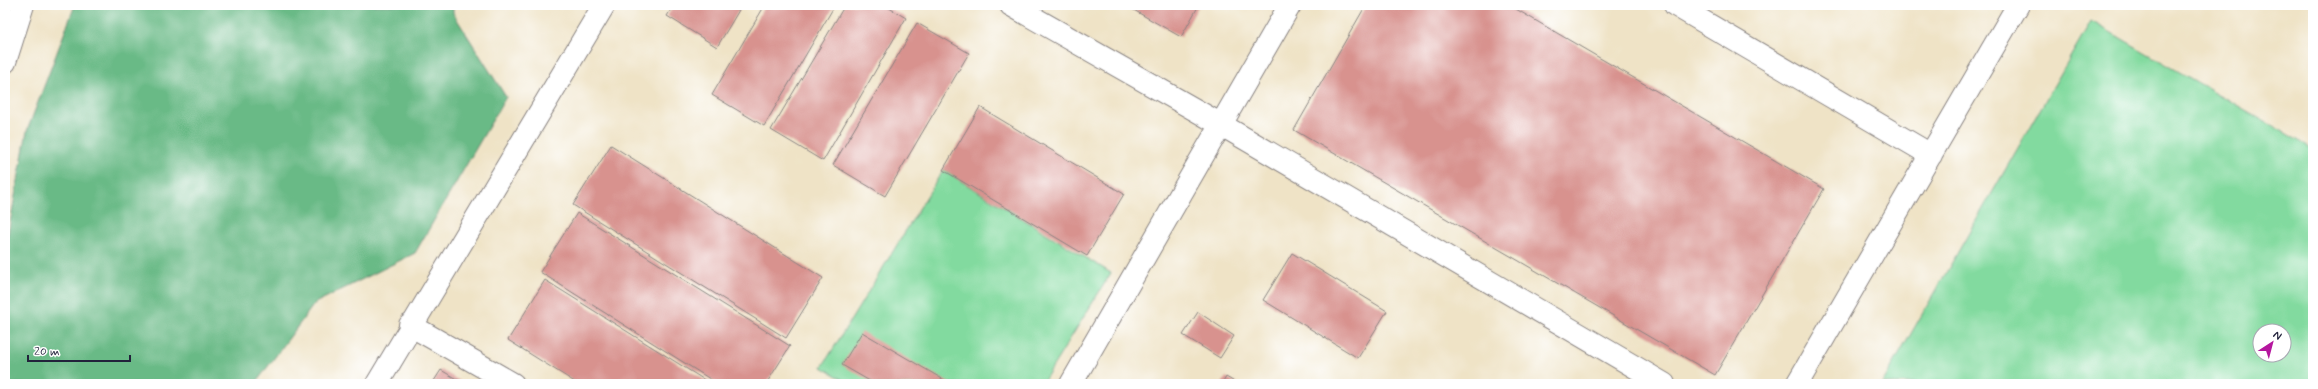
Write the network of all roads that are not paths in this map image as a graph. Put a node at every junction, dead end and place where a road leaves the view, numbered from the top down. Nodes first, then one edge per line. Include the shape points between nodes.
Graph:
1 (23, 5) edge
2 (604, 5) edge
3 (1011, 5) edge
4 (1290, 5) edge
5 (1675, 5) edge
6 (2018, 5) edge
7 (5, 62) edge
8 (1220, 124) junction
9 (1931, 155) junction
10 (410, 325) junction
11 (377, 384) edge
12 (513, 384) edge
13 (1071, 384) edge
14 (1664, 384) edge
15 (1797, 384) edge

1 - 7 street
2 - 10 street
3 - 8 street
4 - 8 street
5 - 9 street
6 - 9 street
8 - 13 street
8 - 14 street
9 - 15 street
10 - 11 street
10 - 12 street

